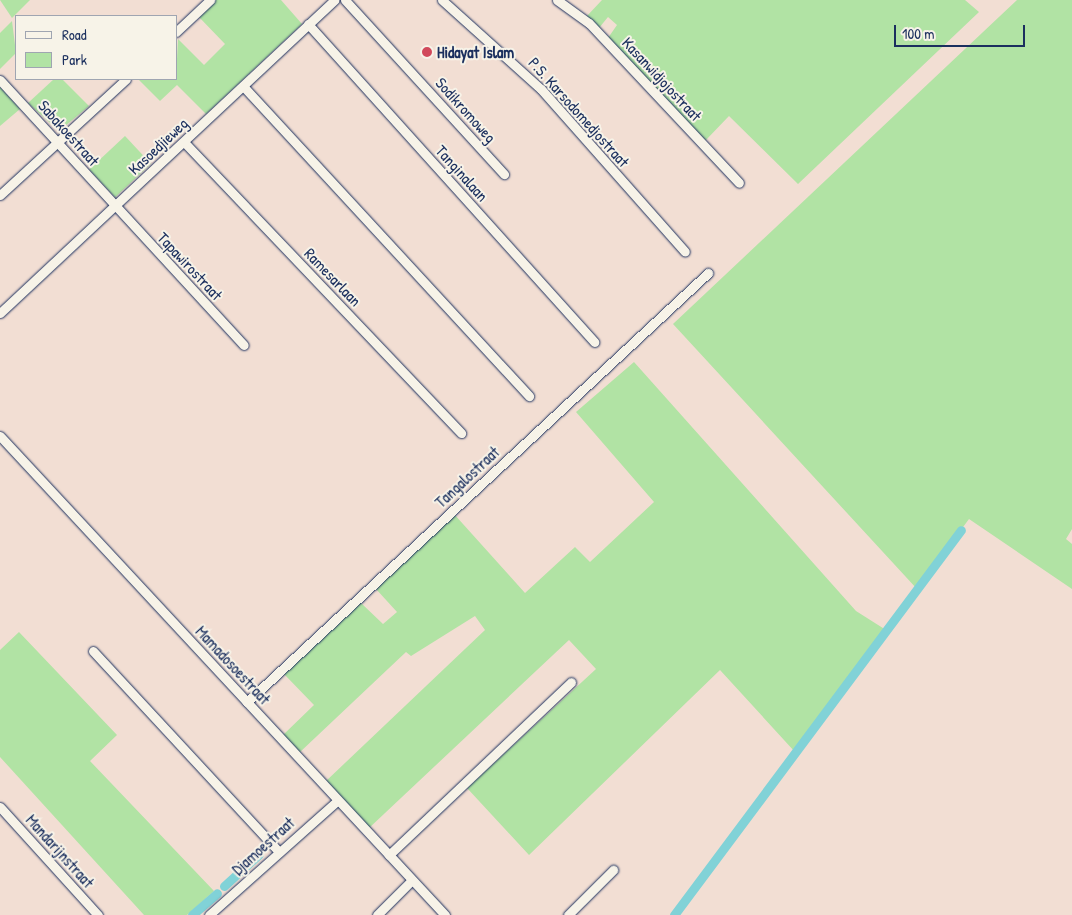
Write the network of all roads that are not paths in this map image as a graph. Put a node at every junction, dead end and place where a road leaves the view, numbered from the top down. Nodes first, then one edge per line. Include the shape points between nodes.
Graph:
1 (210, 0) edge
2 (334, 0) edge
3 (345, 0) edge
4 (442, 0) edge
5 (557, 0) edge
6 (308, 24) junction
7 (178, 30) edge
8 (0, 80) edge
9 (125, 80) edge
10 (243, 86) junction
11 (184, 142) junction
12 (57, 143) junction
13 (504, 174) dead end
14 (740, 183) dead end
15 (0, 195) edge
16 (115, 207) junction
17 (685, 252) dead end
18 (708, 273) dead end
19 (0, 313) edge
20 (594, 342) dead end
21 (244, 345) dead end
22 (529, 396) dead end
23 (461, 433) dead end
24 (0, 436) edge
25 (93, 651) dead end
26 (571, 682) dead end
27 (247, 702) junction
28 (337, 801) junction
29 (0, 807) edge
30 (279, 852) junction
31 (388, 855) junction
32 (613, 870) dead end
33 (412, 880) junction
34 (98, 915) edge
35 (210, 915) edge
36 (377, 915) edge
37 (445, 915) edge
38 (568, 915) edge

1 - 7 street
2 - 6 street, Kasoedjieweg
3 - 13 street, Sodikromoweg
4 - 17 street, P.S. Karsodomedjostraat via 541,89
5 - 14 street, Kasanwidjojostraat via 589,23
6 - 10 street, Kasoedjieweg
6 - 20 street, Tanginalaan
8 - 12 street, Sabakoestraat
9 - 12 street
10 - 11 street, Kasoedjieweg
10 - 22 street
11 - 16 street, Kasoedjieweg
11 - 23 street, Ramesarlaan
12 - 15 street
12 - 16 street, Sabakoestraat
16 - 19 street, Kasoedjieweg
16 - 21 street, Tapawirostraat
18 - 27 street, Tangalostraat
24 - 27 street, Mamadosoestraat
25 - 30 street
26 - 31 street
27 - 28 street, Mamadosoestraat
28 - 30 street, Djamoestraat
28 - 31 street, Mamadosoestraat
29 - 34 street, Mandarijnstraat
30 - 35 street, Djamoestraat
31 - 33 street, Mamadosoestraat
32 - 38 street
33 - 36 street
33 - 37 street, Mamadosoestraat

